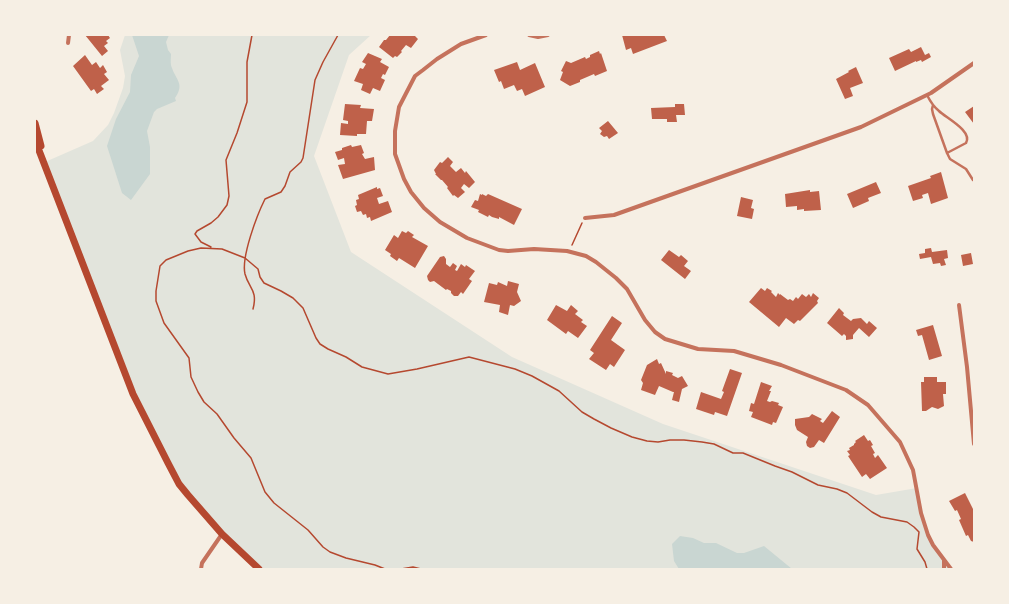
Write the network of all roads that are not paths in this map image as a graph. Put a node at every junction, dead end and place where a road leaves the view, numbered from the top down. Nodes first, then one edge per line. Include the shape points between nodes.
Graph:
1 (69, 35) edge
2 (486, 35) edge
3 (529, 35) edge
4 (548, 35) edge
5 (68, 43) dead end
6 (974, 63) edge
7 (927, 95) junction
8 (933, 105) junction
9 (35, 123) edge
10 (35, 140) edge
11 (37, 152) edge
12 (947, 153) junction
13 (973, 180) edge
14 (56, 194) junction
15 (585, 218) road end
16 (959, 305) dead end
17 (974, 444) edge
18 (222, 534) junction
19 (944, 560) junction
20 (201, 569) edge
21 (259, 569) edge
22 (944, 569) edge
23 (951, 569) edge

1 - 5 street
2 - 19 street via 461,44 415,76 400,107 396,121 395,154 411,192 424,208 440,222 467,238 499,250 569,251 586,256 616,278 630,294 645,320 665,339 698,349 734,350 782,365 846,390 868,405 900,442 913,470 928,535
3 - 4 street
6 - 7 street
7 - 8 lane
7 - 15 street via 861,127 712,181 614,215
8 - 12 lane via 933,114
8 - 12 lane via 962,128 967,138 966,143
9 - 14 main road
10 - 11 main road
11 - 14 main road
12 - 13 lane via 950,159 966,169
14 - 18 main road via 133,394 179,484
16 - 17 street
18 - 20 street via 202,562
18 - 21 main road
19 - 22 street
19 - 23 street

